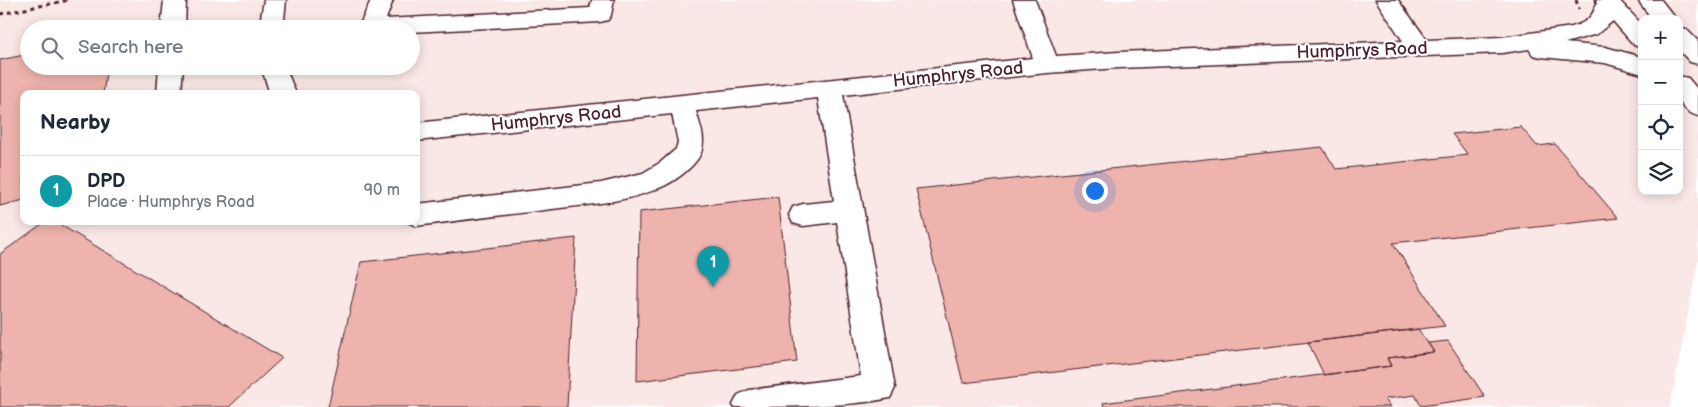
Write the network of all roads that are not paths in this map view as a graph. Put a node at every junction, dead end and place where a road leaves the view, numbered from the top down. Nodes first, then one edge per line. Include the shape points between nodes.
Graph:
1 (175, 0) edge
2 (275, 0) edge
3 (382, 0) edge
4 (603, 0) edge
5 (1024, 0) edge
6 (1387, 0) edge
7 (1649, 0) edge
8 (1608, 1) edge
9 (1662, 15) edge
10 (174, 20) edge
11 (272, 20) edge
12 (375, 20) edge
13 (420, 24) edge
14 (1638, 35) edge
15 (1683, 39) edge
16 (1502, 45) junction
17 (1420, 48) junction
18 (1698, 56) edge
19 (1638, 64) edge
20 (1047, 65) junction
21 (170, 75) edge
22 (275, 75) edge
23 (829, 88) junction
24 (1683, 88) edge
25 (169, 90) edge
26 (277, 90) edge
27 (682, 104) junction
28 (1698, 106) edge
29 (420, 132) edge
30 (850, 210) junction
31 (420, 215) edge
32 (804, 215) dead end
33 (749, 405) dead end

1 - 10 street
2 - 11 street
3 - 12 street
4 - 13 street via 600,15
5 - 20 street
6 - 17 street
7 - 9 street
8 - 14 street
8 - 16 street, Humphrys Road via 1602,18 1589,29
15 - 18 street
16 - 17 street, Humphrys Road
16 - 19 street, Humphrys Road via 1604,56
17 - 20 street, Humphrys Road
20 - 23 street, Humphrys Road
21 - 25 street
22 - 26 street
23 - 27 street, Humphrys Road
23 - 30 street
24 - 28 street
27 - 29 street, Humphrys Road
27 - 31 street via 691,142 687,154 651,182 601,192
30 - 32 street
30 - 33 street via 879,388

